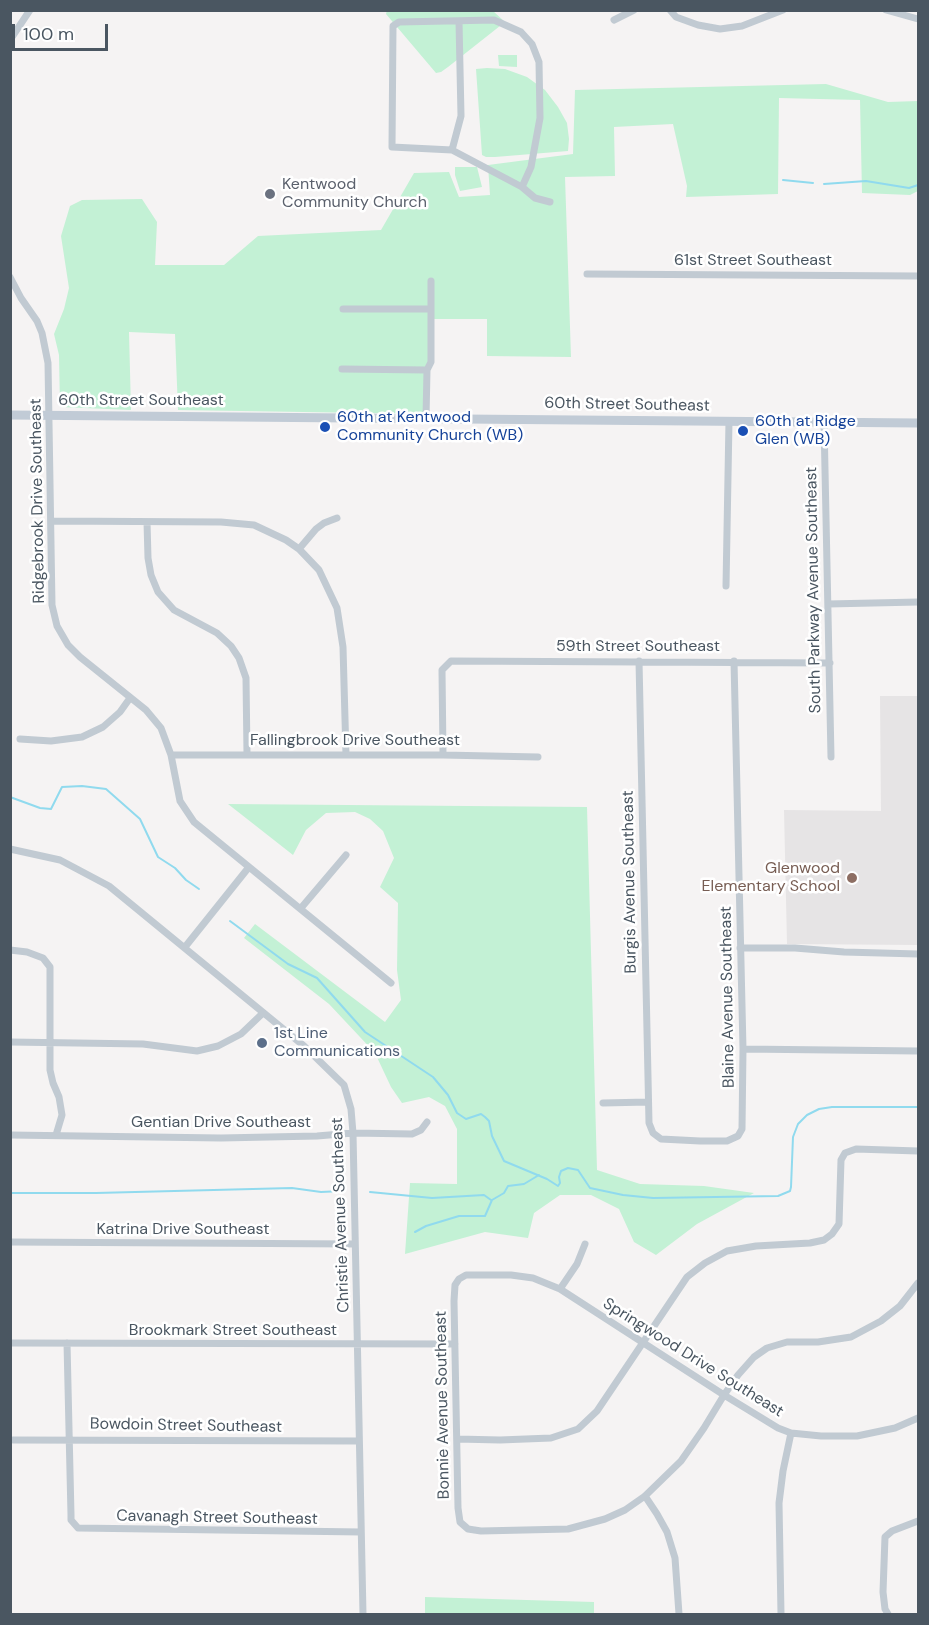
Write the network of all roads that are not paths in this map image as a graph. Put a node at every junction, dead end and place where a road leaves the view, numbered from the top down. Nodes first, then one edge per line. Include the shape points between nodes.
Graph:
1 (30, 10) edge
2 (634, 10) edge
3 (670, 10) edge
4 (783, 10) edge
5 (886, 10) edge
6 (905, 13) edge
7 (918, 19) edge
8 (614, 20) dead end
9 (459, 21) junction
10 (13, 32) edge
11 (10, 40) edge
12 (452, 150) junction
13 (522, 187) junction
14 (550, 202) dead end
15 (587, 274) dead end
16 (918, 276) edge
17 (10, 277) edge
18 (431, 281) dead end
19 (343, 309) dead end
20 (431, 309) junction
21 (342, 369) dead end
22 (427, 370) junction
23 (10, 415) edge
24 (49, 416) junction
25 (426, 418) junction
26 (729, 421) junction
27 (824, 423) junction
28 (918, 423) edge
29 (337, 518) dead end
30 (51, 521) junction
31 (147, 522) junction
32 (299, 549) junction
33 (726, 586) dead end
34 (918, 602) edge
35 (828, 604) junction
36 (639, 661) junction
37 (734, 661) junction
38 (830, 663) junction
39 (130, 698) junction
40 (20, 739) dead end
41 (247, 754) junction
42 (171, 755) junction
43 (346, 755) junction
44 (443, 755) junction
45 (831, 757) dead end
46 (538, 758) dead end
47 (10, 849) edge
48 (345, 855) dead end
49 (249, 867) junction
50 (301, 908) junction
51 (185, 947) junction
52 (740, 948) junction
53 (10, 950) edge
54 (918, 954) edge
55 (391, 983) dead end
56 (263, 1013) junction
57 (10, 1042) edge
58 (50, 1042) junction
59 (742, 1049) junction
60 (918, 1051) edge
61 (648, 1102) junction
62 (603, 1103) dead end
63 (427, 1122) dead end
64 (353, 1133) junction
65 (10, 1135) edge
66 (56, 1135) junction
67 (918, 1151) edge
68 (10, 1242) edge
69 (355, 1244) junction
70 (585, 1244) dead end
71 (459, 1279) joint
72 (918, 1287) edge
73 (560, 1289) junction
74 (10, 1343) edge
75 (68, 1343) junction
76 (455, 1344) junction
77 (642, 1344) junction
78 (358, 1345) junction
79 (724, 1395) junction
80 (918, 1418) edge
81 (791, 1433) junction
82 (71, 1438) junction
83 (457, 1438) junction
84 (14, 1440) dead end
85 (358, 1441) junction
86 (645, 1496) junction
87 (918, 1521) edge
88 (361, 1532) junction
89 (363, 1614) edge
90 (678, 1614) edge
91 (781, 1614) edge
92 (888, 1614) edge

1 - 10 street
2 - 8 street
3 - 4 street via 676,17 698,26 720,29 741,26
5 - 6 street
6 - 7 street
9 - 12 street via 461,116
9 - 12 street via 399,22 392,30 392,147
9 - 13 street via 494,20 521,32 532,44 538,62 540,118 531,167
10 - 11 street
12 - 13 street
13 - 14 street via 535,198
15 - 16 street, 61st Street Southeast
17 - 24 street, Ridgebrook Drive Southeast via 42,333 48,363
18 - 20 street
19 - 20 street
20 - 22 street via 431,362
21 - 22 street
22 - 25 street
23 - 24 main road, 60th Street Southeast
24 - 25 main road, 60th Street Southeast
24 - 30 street, Ridgebrook Drive Southeast
25 - 26 main road, 60th Street Southeast
26 - 27 main road, 60th Street Southeast
26 - 33 street
27 - 28 main road, 60th Street Southeast
27 - 35 street, South Parkway Avenue Southeast
29 - 32 street via 316,529
30 - 31 street
30 - 39 street, Ridgebrook Drive Southeast via 52,605 57,626 80,657
31 - 32 street via 254,525
31 - 41 street via 148,558 158,592 174,610 217,633 239,658 246,678
32 - 43 street via 319,570 337,608 343,647
34 - 35 street
35 - 38 street, South Parkway Avenue Southeast
36 - 37 street, 59th Street Southeast
36 - 44 street, 59th Street Southeast via 457,660 447,664 442,670
36 - 61 street, Burgis Avenue Southeast
37 - 38 street, 59th Street Southeast
37 - 52 street, Blaine Avenue Southeast
38 - 45 street, South Parkway Avenue Southeast
39 - 40 street via 103,727 82,737
39 - 42 street, Ridgebrook Drive Southeast via 161,729
41 - 42 street, Fallingbrook Drive Southeast
41 - 43 street, Fallingbrook Drive Southeast
42 - 49 street, Ridgebrook Drive Southeast via 180,801 194,822
43 - 44 street, Fallingbrook Drive Southeast
44 - 46 street, Fallingbrook Drive Southeast
47 - 51 street, Christie Avenue Southeast via 60,860 90,875
48 - 50 street
49 - 50 street, Ridgebrook Drive Southeast
49 - 51 street
50 - 55 street, Ridgebrook Drive Southeast
51 - 56 street, Christie Avenue Southeast
52 - 54 street
52 - 59 street, Blaine Avenue Southeast
53 - 58 street via 44,958 50,967
56 - 58 street via 241,1034 197,1052 142,1044
56 - 64 street, Christie Avenue Southeast via 344,1085
57 - 58 street
58 - 66 street via 52,1083 62,1114
59 - 60 street
59 - 61 street, Blaine Avenue Southeast via 743,1114 738,1136 727,1141 661,1139 649,1123
61 - 62 street
63 - 64 street, Gentian Drive Southeast via 412,1134
64 - 66 street, Gentian Drive Southeast via 221,1138
64 - 69 street, Christie Avenue Southeast
65 - 66 street, Gentian Drive Southeast
67 - 77 street via 856,1149 845,1153 841,1160 839,1224 832,1234 810,1243 727,1251 705,1263 687,1277
68 - 69 street, Katrina Drive Southeast
69 - 78 street, Christie Avenue Southeast
70 - 73 street
71 - 73 street, Springwood Drive Southeast via 466,1275 510,1275 533,1278
71 - 76 street, Bonnie Avenue Southeast via 455,1286
72 - 79 street via 881,1321 851,1337 788,1342 767,1348 745,1365
73 - 77 street, Springwood Drive Southeast
74 - 75 street, Brookmark Street Southeast
75 - 78 street, Brookmark Street Southeast
75 - 82 street
76 - 78 street, Brookmark Street Southeast
76 - 83 street, Bonnie Avenue Southeast
77 - 79 street, Springwood Drive Southeast
77 - 83 street via 597,1411 578,1429 551,1438
78 - 85 street, Christie Avenue Southeast
79 - 81 street, Springwood Drive Southeast
79 - 86 street via 681,1461
80 - 81 street, Springwood Drive Southeast via 858,1436
81 - 91 street via 779,1503
82 - 84 street, Bowdoin Street Southeast
82 - 85 street, Bowdoin Street Southeast
82 - 88 street, Cavanagh Street Southeast via 71,1515 75,1526 81,1529
83 - 86 street, Bonnie Avenue Southeast via 458,1508 460,1522 468,1529 568,1529 605,1519
85 - 88 street, Christie Avenue Southeast
86 - 90 street via 667,1532 675,1558
87 - 92 street via 885,1537 884,1592
88 - 89 street, Christie Avenue Southeast

